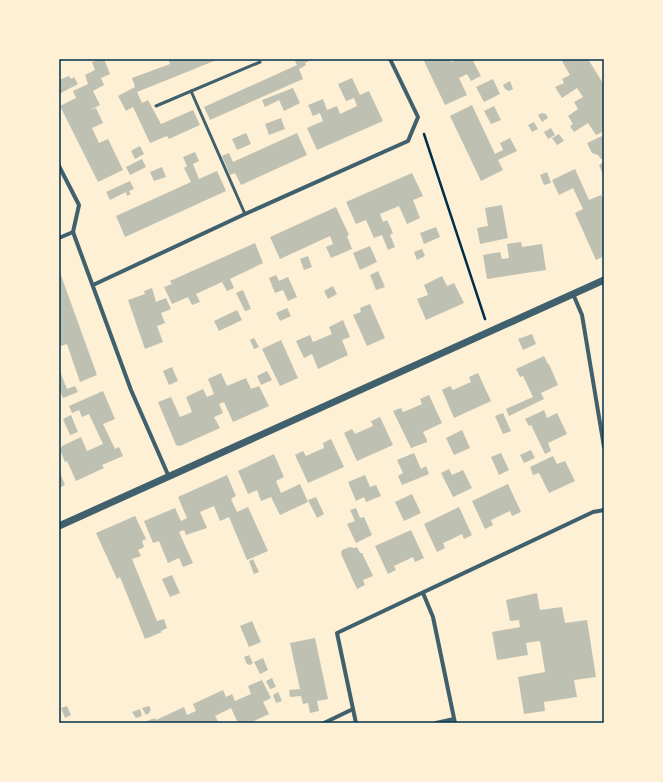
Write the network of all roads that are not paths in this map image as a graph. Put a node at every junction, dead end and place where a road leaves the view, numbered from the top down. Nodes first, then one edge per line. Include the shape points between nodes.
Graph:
1 (390, 59) edge
2 (260, 62) dead end
3 (191, 91) junction
4 (156, 106) dead end
5 (59, 166) edge
6 (245, 214) junction
7 (73, 232) junction
8 (59, 238) edge
9 (604, 280) edge
10 (93, 285) junction
11 (572, 294) junction
12 (604, 447) edge
13 (169, 477) junction
14 (604, 510) edge
15 (59, 526) edge
16 (423, 593) junction
17 (353, 709) junction
18 (455, 721) edge
19 (324, 723) edge
20 (356, 723) edge
21 (436, 723) edge

1 - 6 street via 418,117 408,141
2 - 3 lane
3 - 4 lane
3 - 6 lane
5 - 7 street via 79,205
6 - 10 street
7 - 8 street
7 - 10 street
9 - 11 street
10 - 13 street via 131,390
11 - 12 street via 582,315
11 - 13 street
13 - 15 street
14 - 16 street via 594,512
16 - 17 street via 337,633
16 - 18 street via 433,617
17 - 19 street
17 - 20 street
18 - 21 street

